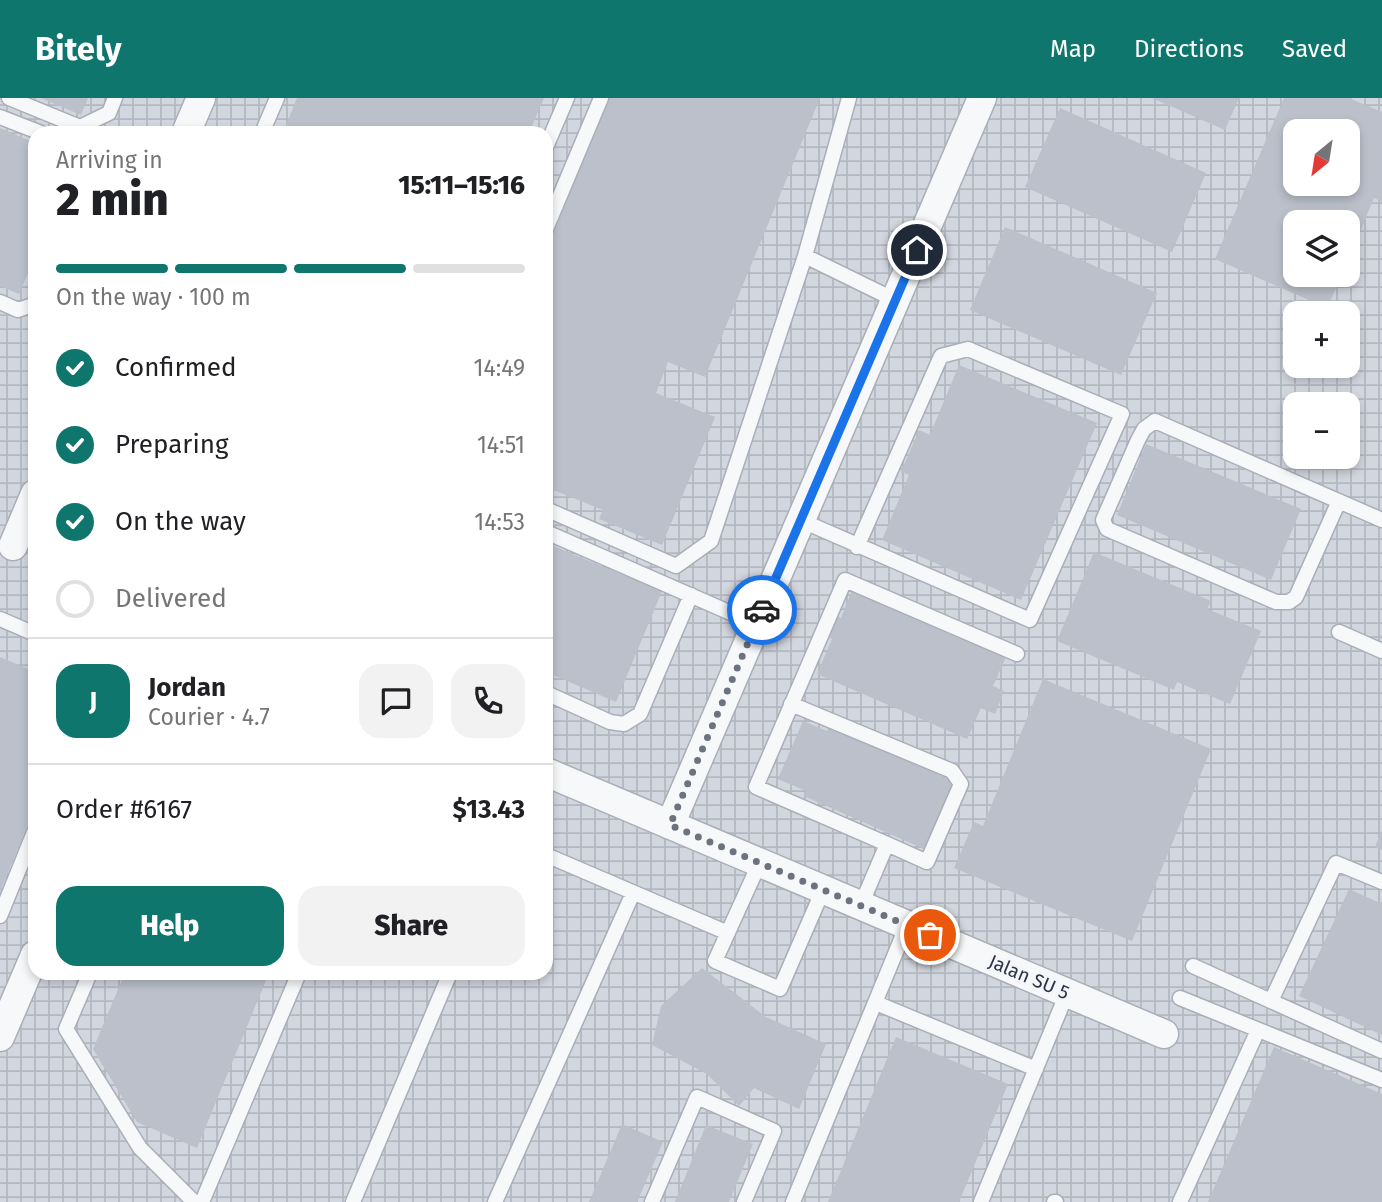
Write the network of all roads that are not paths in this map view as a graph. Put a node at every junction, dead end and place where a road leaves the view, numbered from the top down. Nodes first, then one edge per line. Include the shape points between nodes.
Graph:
1 (9, 98) edge
2 (115, 98) edge
3 (201, 98) edge
4 (277, 98) edge
5 (567, 98) edge
6 (601, 98) edge
7 (849, 98) edge
8 (982, 98) edge
9 (0, 117) edge
10 (77, 126) edge
11 (81, 126) edge
12 (189, 126) edge
13 (265, 126) edge
14 (28, 128) edge
15 (553, 131) edge
16 (553, 212) edge
17 (805, 256) junction
18 (895, 300) junction
19 (0, 302) edge
20 (28, 307) edge
21 (1339, 501) junction
22 (553, 512) edge
23 (28, 514) edge
24 (800, 520) junction
25 (1382, 520) edge
26 (553, 535) edge
27 (16, 547) edge
28 (858, 547) junction
29 (691, 595) junction
30 (0, 619) edge
31 (756, 624) junction
32 (28, 631) edge
33 (1339, 632) dead end
34 (1382, 651) edge
35 (1017, 654) dead end
36 (553, 696) edge
37 (791, 704) junction
38 (553, 775) edge
39 (670, 825) junction
40 (887, 844) junction
41 (28, 847) edge
42 (553, 858) edge
43 (760, 862) junction
44 (1382, 882) edge
45 (823, 890) junction
46 (633, 892) junction
47 (861, 905) junction
48 (0, 916) edge
49 (907, 925) junction
50 (727, 933) junction
51 (1193, 966) dead end
52 (28, 972) edge
53 (87, 980) edge
54 (296, 980) edge
55 (447, 980) edge
56 (1068, 993) junction
57 (1180, 998) dead end
58 (1271, 1001) junction
59 (876, 1003) junction
60 (1258, 1030) junction
61 (1164, 1034) dead end
62 (0, 1038) edge
63 (1382, 1051) edge
64 (1036, 1069) junction
65 (1382, 1080) edge
66 (194, 1202) edge
67 (202, 1202) edge
68 (353, 1202) edge
69 (495, 1202) edge
70 (652, 1202) edge
71 (744, 1202) edge
72 (793, 1202) edge
73 (981, 1202) edge
74 (1180, 1202) edge

1 - 10 lane
2 - 11 lane via 109,113
3 - 12 street
4 - 13 lane
5 - 15 lane
6 - 16 lane
7 - 17 lane
8 - 18 street
9 - 14 lane
17 - 18 lane
17 - 22 lane via 711,541 676,566
18 - 24 street
19 - 20 lane via 19,310
21 - 21 lane via 1296,597 1289,602 1276,602 1107,529 1103,520 1138,440 1154,421
21 - 25 lane
23 - 27 street
24 - 28 lane
24 - 31 street
26 - 29 lane
28 - 28 lane via 941,356 968,349 1122,414 1030,620
29 - 31 lane
29 - 36 lane via 640,714 624,724 610,722
30 - 32 lane
31 - 39 street
33 - 34 lane
35 - 37 lane via 845,580
37 - 40 lane via 756,787
37 - 40 lane via 952,771 958,778 961,784 927,862
38 - 39 street, Jalan SU 5
39 - 43 street, Jalan SU 5
40 - 47 lane
41 - 48 lane
42 - 46 lane
43 - 45 street, Jalan SU 5
43 - 50 lane
44 - 58 lane via 1336,863
45 - 47 street, Jalan SU 5
45 - 50 lane via 780,989 715,961
46 - 50 lane
46 - 69 lane
47 - 49 street, Jalan SU 5
49 - 56 street, Jalan SU 5
49 - 59 lane
51 - 58 lane
52 - 62 street
53 - 66 lane via 66,1029 140,1148
54 - 67 lane
55 - 68 lane
56 - 61 street, Jalan SU 5
56 - 64 lane
57 - 60 lane
58 - 63 lane
59 - 64 lane
59 - 72 lane
60 - 65 lane
60 - 74 lane
64 - 73 lane
70 - 71 lane via 696,1097 774,1131

